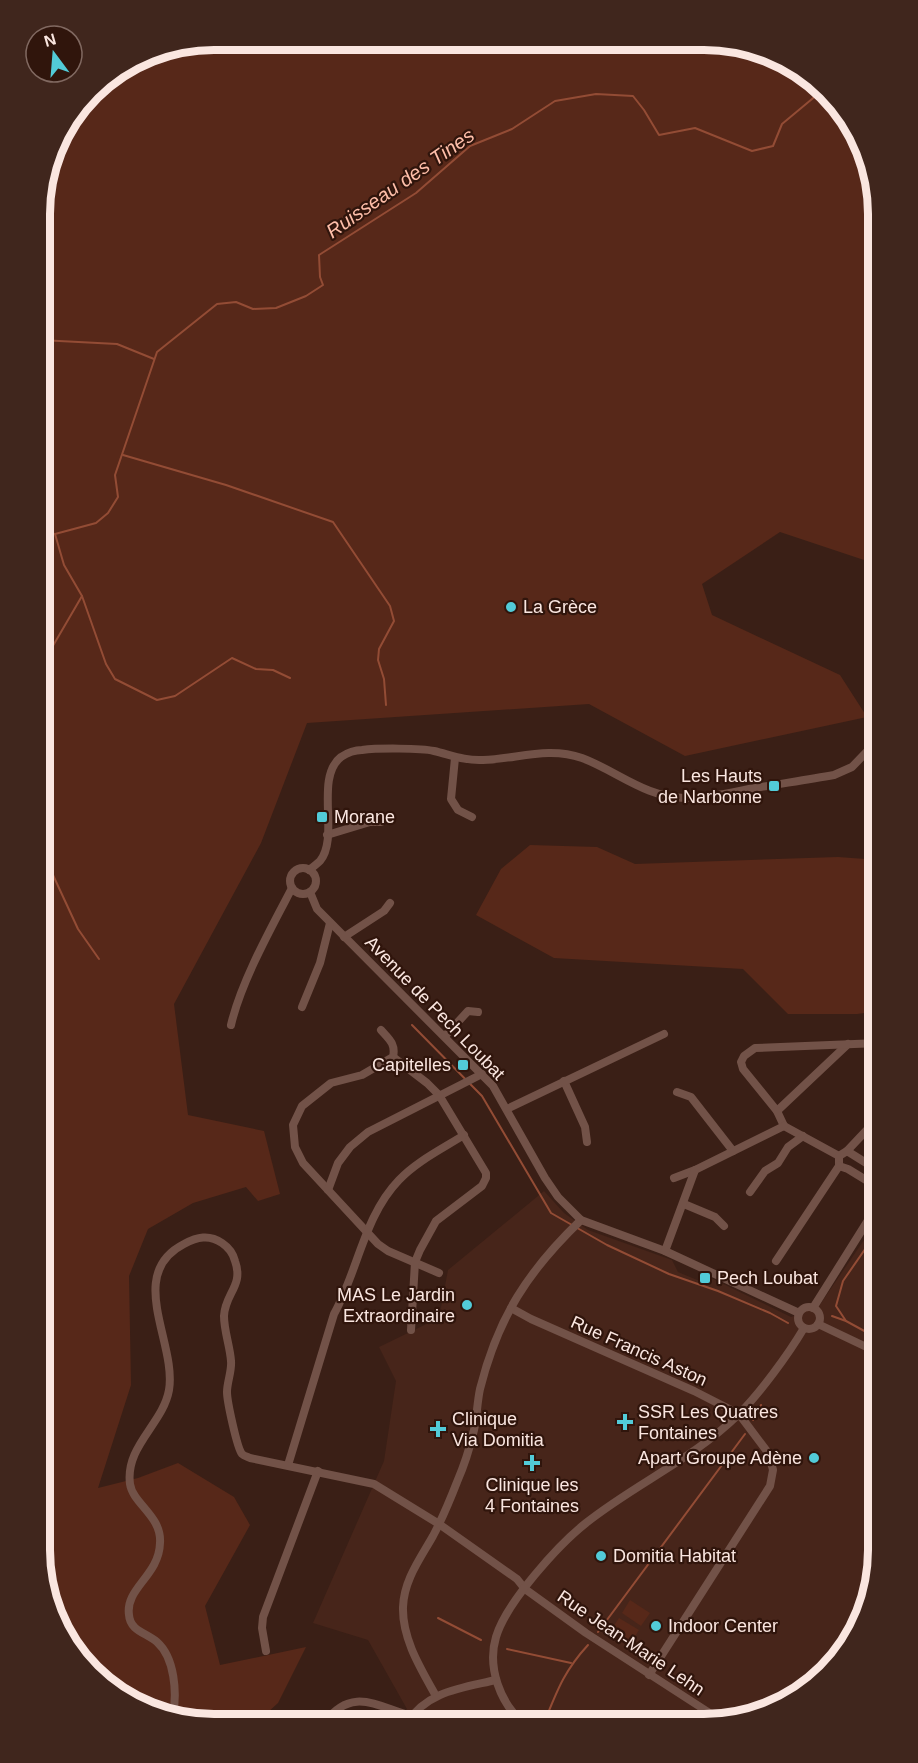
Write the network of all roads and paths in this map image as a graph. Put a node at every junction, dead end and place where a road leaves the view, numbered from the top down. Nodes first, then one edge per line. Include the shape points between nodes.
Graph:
1 (868, 750) edge
2 (455, 758) junction
3 (472, 817) dead end
4 (381, 822) dead end
5 (327, 834) junction
6 (309, 870) junction
7 (292, 888) junction
8 (310, 892) junction
9 (390, 903) dead end
10 (330, 922) junction
11 (344, 937) junction
12 (302, 1007) dead end
13 (478, 1012) dead end
14 (231, 1025) dead end
15 (381, 1030) dead end
16 (664, 1034) dead end
17 (445, 1036) junction
18 (868, 1043) edge
19 (848, 1044) junction
20 (393, 1057) junction
21 (482, 1074) junction
22 (564, 1081) junction
23 (677, 1092) dead end
24 (439, 1095) junction
25 (507, 1109) junction
26 (777, 1111) junction
27 (784, 1126) junction
28 (868, 1129) edge
29 (464, 1135) junction
30 (803, 1136) junction
31 (587, 1142) dead end
32 (733, 1151) junction
33 (847, 1151) junction
34 (839, 1156) junction
35 (868, 1163) edge
36 (839, 1166) junction
37 (695, 1170) junction
38 (674, 1178) dead end
39 (868, 1181) edge
40 (328, 1190) junction
41 (750, 1192) dead end
42 (684, 1204) junction
43 (868, 1220) edge
44 (579, 1222) junction
45 (724, 1226) dead end
46 (367, 1234) junction
47 (665, 1251) junction
48 (415, 1262) junction
49 (776, 1262) dead end
50 (439, 1274) dead end
51 (511, 1308) junction
52 (813, 1308) junction
53 (799, 1313) junction
54 (818, 1324) junction
55 (804, 1328) junction
56 (411, 1330) dead end
57 (868, 1348) edge
58 (738, 1414) junction
59 (288, 1465) junction
60 (318, 1471) junction
61 (439, 1524) junction
62 (525, 1589) junction
63 (266, 1651) dead end
64 (649, 1675) junction
65 (496, 1680) junction
66 (436, 1696) junction
67 (174, 1708) edge
68 (330, 1714) edge
69 (396, 1714) edge
70 (416, 1714) edge
71 (514, 1714) edge
72 (710, 1714) edge

1 - 2 street via 852,767 834,776 685,798 639,787 582,758 563,753 539,752 484,760
2 - 3 street via 451,799 458,810
2 - 5 street via 433,750 348,753 338,759 329,775
4 - 5 street
5 - 6 street via 321,860
6 - 7 street via 298,869 292,874
6 - 8 street via 316,881
7 - 8 street via 298,894
7 - 14 street via 257,959
8 - 10 street, Avenue de Pech Loubat via 317,909
9 - 11 street
10 - 11 street, Avenue de Pech Loubat
10 - 12 street via 320,963
11 - 17 street, Avenue de Pech Loubat
13 - 17 street via 468,1011
15 - 20 street via 393,1043
16 - 22 street
17 - 21 street, Avenue de Pech Loubat
18 - 19 street
19 - 26 street
19 - 26 street via 755,1048 744,1056 743,1069
20 - 24 street
20 - 40 street via 362,1075 332,1083 302,1106 293,1125 295,1147 303,1163
21 - 24 street
21 - 25 street, Avenue de Pech Loubat
22 - 25 street
22 - 31 street via 585,1127
23 - 32 street via 691,1097
24 - 29 street
24 - 40 street via 368,1132 350,1147 338,1163
25 - 44 street, Avenue de Pech Loubat via 545,1178
26 - 27 street
27 - 30 street
27 - 32 street
28 - 33 street
29 - 46 street via 399,1179
29 - 48 street via 486,1173 485,1182 436,1221
30 - 34 street
30 - 41 street via 765,1171
32 - 37 street
33 - 34 street
33 - 35 street
34 - 36 street
36 - 39 street
36 - 49 street
37 - 38 street
37 - 42 street
40 - 46 street
42 - 45 street via 715,1217
42 - 47 street
43 - 52 street
44 - 47 street, Avenue de Pech Loubat
44 - 51 street via 544,1259
46 - 48 street via 388,1251
46 - 59 street via 334,1314
47 - 53 street, Avenue de Pech Loubat
48 - 50 street
48 - 56 street
51 - 58 street, Rue Francis Aston
51 - 61 street via 488,1361 474,1431
52 - 53 street via 804,1308
52 - 54 street via 820,1316
53 - 55 street via 798,1320
54 - 55 street
54 - 57 street
55 - 58 street
58 - 62 street via 687,1456 585,1524 561,1545
58 - 64 street, Rue Francis Aston via 769,1454 770,1486
59 - 60 street, Rue Jean-Marie Lehn
59 - 67 street, Rue Jean-Marie Lehn via 250,1458 242,1454 238,1445 227,1394 231,1366 224,1315 237,1284 237,1269 229,1248 201,1237 176,1248 159,1270 155,1287 159,1327 168,1357 169,1391 162,1411 133,1456 130,1473 134,1496 146,1508 161,1540 152,1571 129,1600 133,1627 156,1641 167,1656 175,1691
60 - 61 street, Rue Jean-Marie Lehn via 374,1484
60 - 63 street via 263,1617
61 - 62 street, Rue Jean-Marie Lehn via 517,1579
61 - 66 street via 407,1584 403,1605 406,1634
62 - 64 street, Rue Jean-Marie Lehn
62 - 65 street via 496,1638
64 - 72 street, Rue Jean-Marie Lehn
65 - 66 street
65 - 71 street
66 - 70 street
68 - 69 street via 349,1702 370,1702

